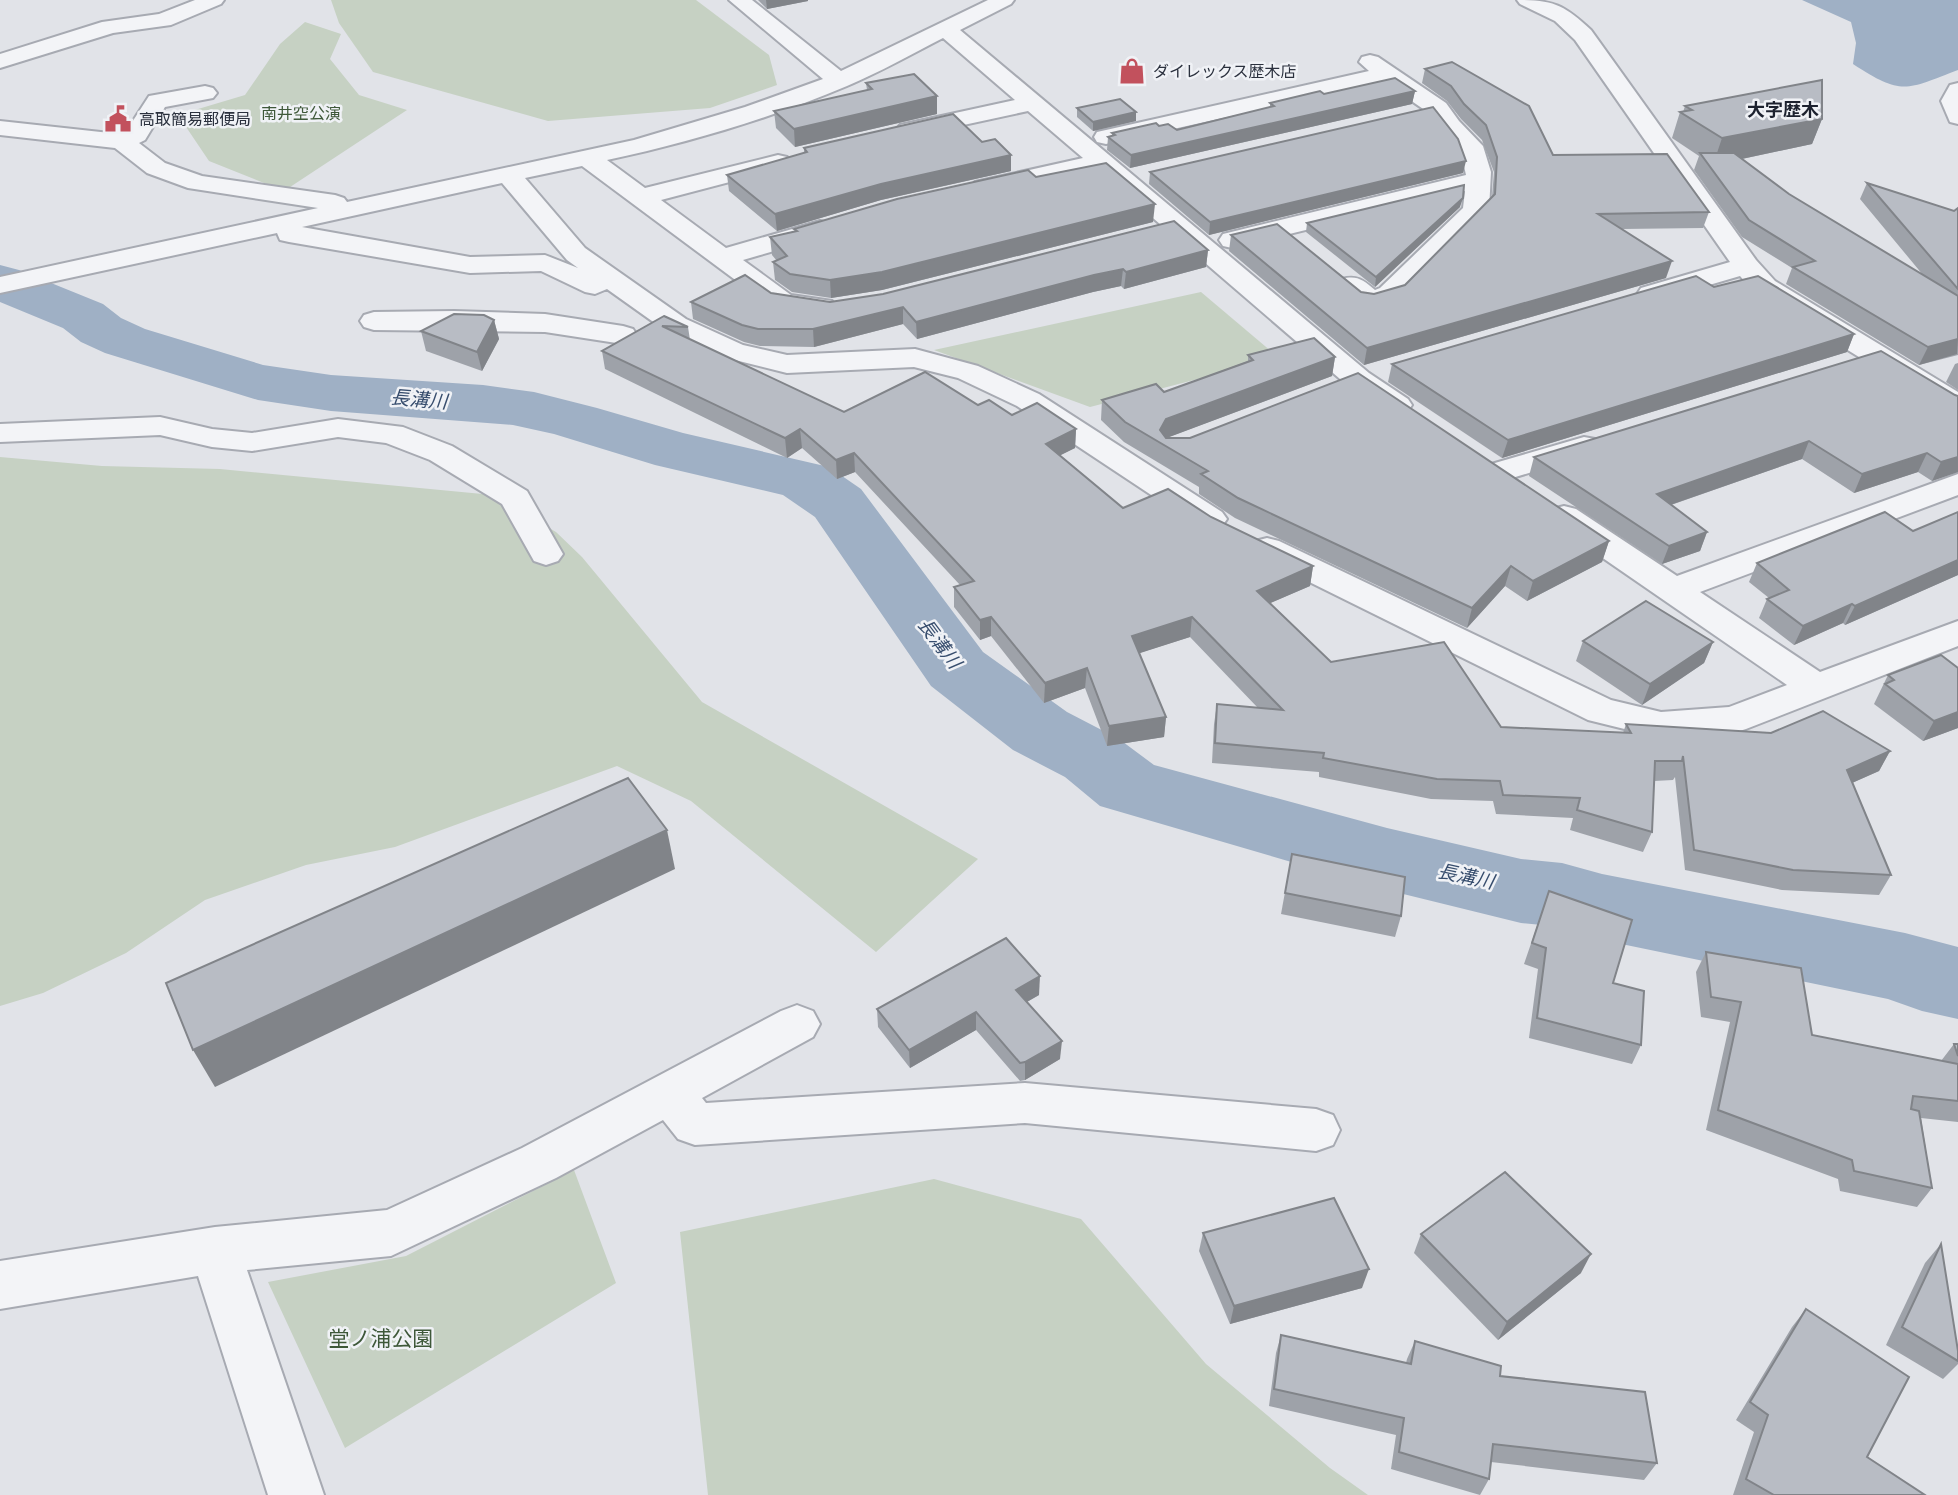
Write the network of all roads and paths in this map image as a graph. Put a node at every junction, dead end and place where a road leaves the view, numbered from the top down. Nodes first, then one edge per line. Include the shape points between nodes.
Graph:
1 (214, 0) edge
2 (739, 0) edge
3 (1004, 0) edge
4 (1527, 0) edge
5 (956, 18) junction
6 (0, 61) edge
7 (839, 81) junction
8 (1958, 90) edge
9 (205, 93) dead end
10 (1032, 103) junction
11 (1438, 108) junction
12 (1412, 114) edge
13 (1957, 119) edge
14 (0, 128) edge
15 (51, 134) junction
16 (883, 135) edge
17 (122, 142) junction
18 (1080, 143) junction
19 (0, 154) edge
20 (802, 156) edge
21 (586, 157) junction
22 (1101, 161) junction
23 (508, 174) junction
24 (1150, 174) edge
25 (1124, 180) junction
26 (1478, 180) junction
27 (957, 193) edge
28 (641, 197) junction
29 (358, 207) junction
30 (839, 223) edge
31 (1178, 226) junction
32 (1151, 233) edge
33 (289, 234) dead end
34 (1203, 247) junction
35 (723, 257) junction
36 (545, 263) junction
37 (1746, 266) junction
38 (1329, 268) edge
39 (0, 285) edge
40 (1626, 301) edge
41 (844, 307) edge
42 (454, 320) junction
43 (374, 321) dead end
44 (676, 324) junction
45 (623, 335) dead end
46 (1875, 356) junction
47 (1398, 367) edge
48 (1836, 368) edge
49 (1947, 369) dead end
50 (1914, 379) junction
51 (1345, 384) junction
52 (1958, 405) edge
53 (1423, 422) edge
54 (0, 433) edge
55 (1613, 438) edge
56 (1958, 484) edge
57 (546, 554) dead end
58 (1673, 590) junction
59 (1958, 633) edge
60 (1817, 688) junction
61 (797, 1024) dead end
62 (669, 1093) junction
63 (1315, 1130) dead end
64 (215, 1250) junction
65 (0, 1285) edge
66 (296, 1495) edge

1 - 6 street via 163,20 110,27
2 - 7 street
3 - 5 street
4 - 37 street via 1563,16 1583,35
5 - 7 street
5 - 10 street
7 - 21 street via 685,134
8 - 13 street via 1953,101
9 - 17 street via 157,101 136,135
10 - 16 street
10 - 18 street
11 - 12 street
11 - 18 street via 1379,68
11 - 26 street via 1471,146
14 - 15 street
15 - 17 street
15 - 19 street
17 - 29 street via 156,168 197,183
18 - 22 street
20 - 28 street
21 - 23 street
21 - 28 street
22 - 25 street
22 - 27 street
23 - 29 street
23 - 44 street via 576,254
24 - 25 street
25 - 31 street
26 - 34 street via 1289,236
26 - 38 street via 1476,210 1390,294 1370,300
28 - 35 street
29 - 39 street
30 - 35 street
31 - 32 street
31 - 34 street
33 - 36 street via 470,265
34 - 51 street
35 - 41 street via 783,302
36 - 42 street
36 - 44 street
37 - 40 street
37 - 46 street via 1765,287
42 - 43 street
42 - 45 street via 545,323
44 - 60 street via 733,351 787,364 915,358 968,372 1028,400 1222,527 1601,711 1661,725 1733,720
46 - 48 street
46 - 50 street
47 - 51 street
49 - 50 street
50 - 52 street
51 - 53 street
54 - 57 street via 160,426 251,442 338,428 392,434 442,453 514,498
55 - 58 street via 1488,465
56 - 58 street
58 - 60 street
59 - 60 street
61 - 62 street
62 - 63 street via 695,1124 1025,1103
62 - 64 street via 539,1163 391,1233
64 - 65 street
64 - 66 street

